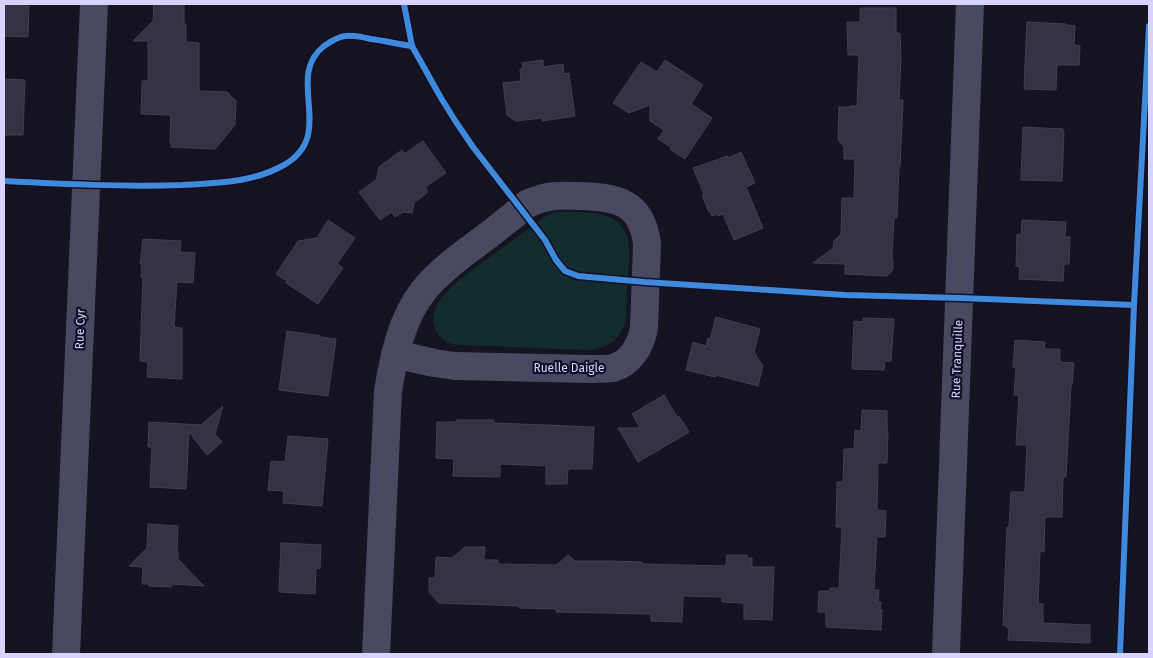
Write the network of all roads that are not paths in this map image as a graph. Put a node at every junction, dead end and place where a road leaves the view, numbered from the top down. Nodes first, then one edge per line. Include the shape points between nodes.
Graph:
1 (94, 4) edge
2 (970, 4) edge
3 (395, 354) junction
4 (66, 654) edge
5 (376, 654) edge
6 (946, 654) edge

1 - 4 street, Rue Cyr
2 - 6 street, Rue Tranquille
3 - 3 street, Ruelle Daigle via 455,366 592,369 620,365 635,352 644,328 647,244 639,216 619,201 602,196 550,196 527,204 429,284 405,322
3 - 5 street, Ruelle Daigle via 387,410

